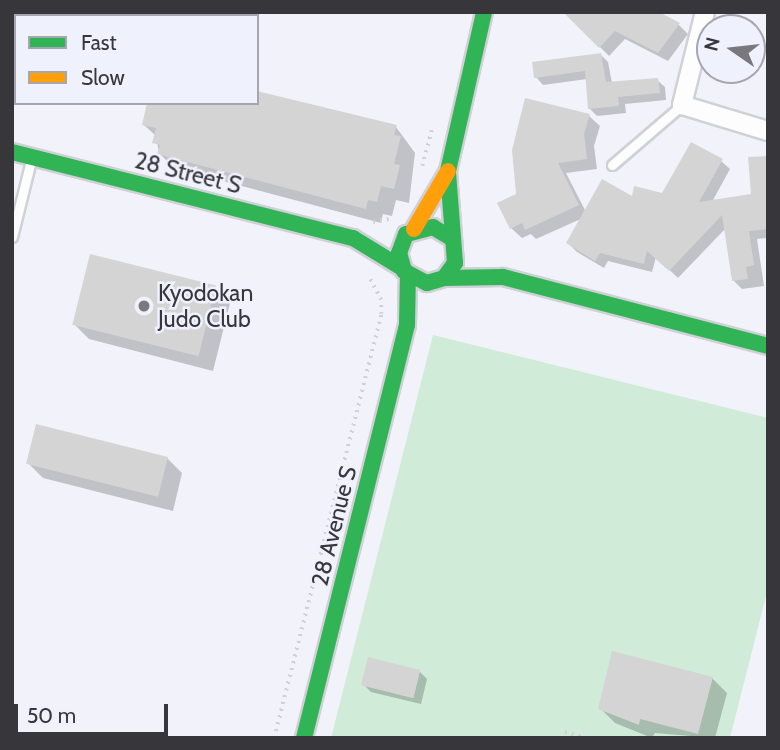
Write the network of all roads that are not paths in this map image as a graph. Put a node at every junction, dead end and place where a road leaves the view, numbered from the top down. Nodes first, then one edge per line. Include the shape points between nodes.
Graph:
1 (484, 12) edge
2 (705, 12) edge
3 (682, 105) junction
4 (768, 131) edge
5 (12, 152) edge
6 (32, 157) junction
7 (612, 165) dead end
8 (448, 171) junction
9 (410, 232) junction
10 (12, 237) edge
11 (353, 238) junction
12 (453, 244) junction
13 (405, 271) junction
14 (503, 278) junction
15 (441, 280) junction
16 (407, 325) junction
17 (768, 346) edge
18 (304, 738) edge

1 - 8 street
2 - 3 street
3 - 4 street
3 - 7 lane
5 - 6 street, 28 Street S
6 - 10 lane
6 - 11 street, 28 Street S
8 - 9 street
8 - 12 street
9 - 11 street
9 - 12 street via 433,227
9 - 13 street via 399,253
11 - 13 street
12 - 14 street
12 - 15 street via 455,263
13 - 15 street via 418,282
13 - 16 street
14 - 15 street
14 - 17 street
15 - 16 street
16 - 18 street, 28 Avenue S

